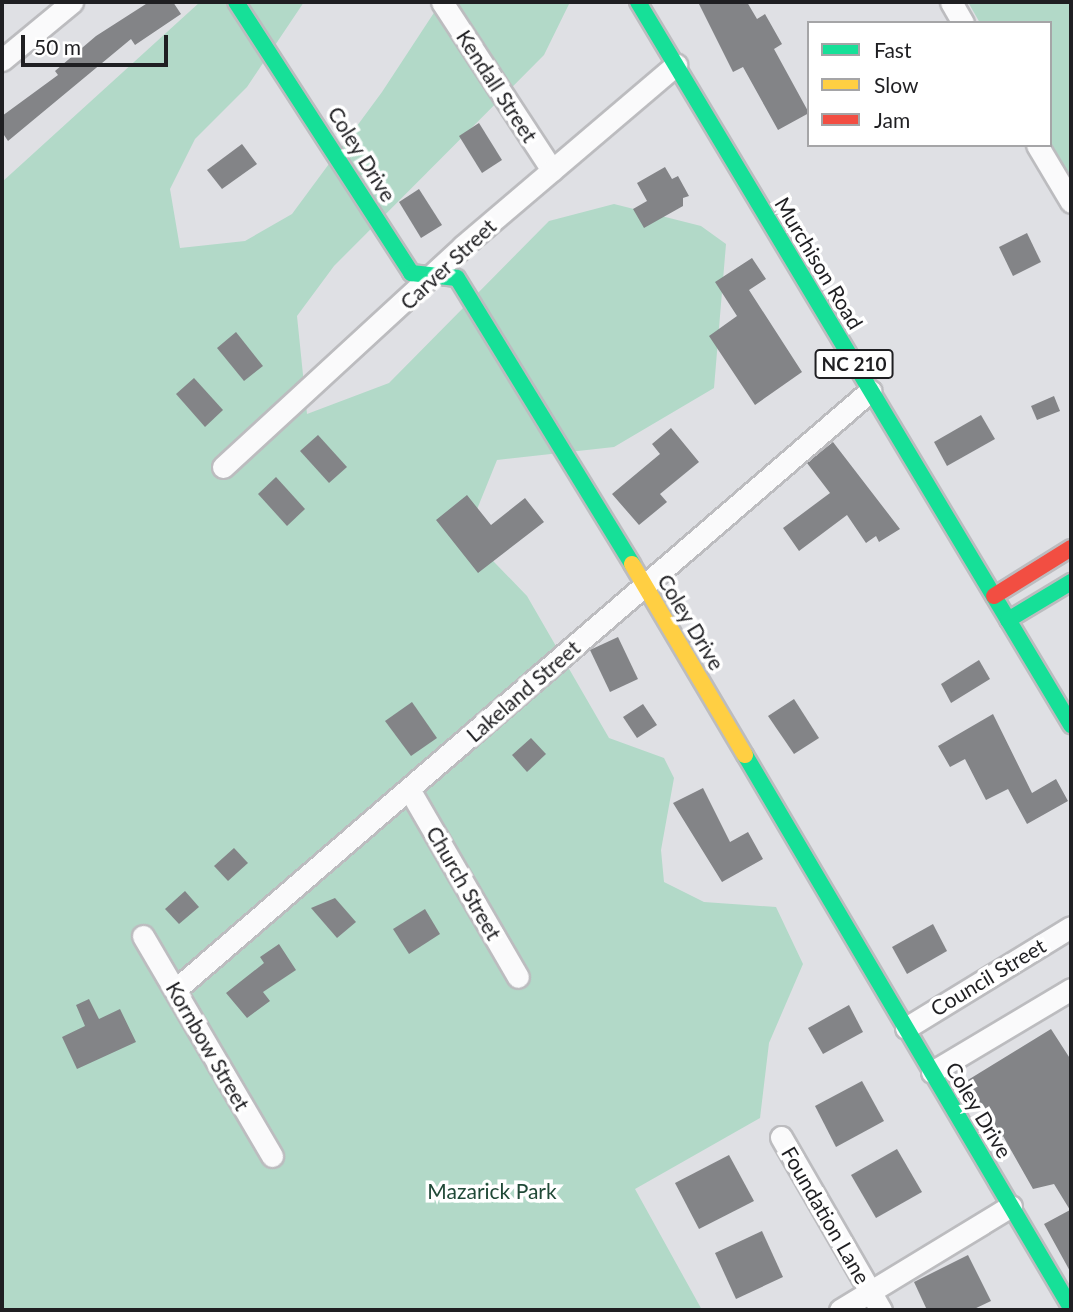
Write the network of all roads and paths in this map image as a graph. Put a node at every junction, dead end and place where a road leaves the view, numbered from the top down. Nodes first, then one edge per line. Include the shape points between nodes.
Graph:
1 (72, 2) edge
2 (236, 2) edge
3 (442, 2) edge
4 (638, 2) edge
5 (951, 2) edge
6 (962, 21) edge
7 (2, 60) edge
8 (676, 65) junction
9 (1038, 147) edge
10 (552, 170) junction
11 (1071, 202) edge
12 (433, 277) junction
13 (870, 391) junction
14 (223, 467) dead end
15 (1071, 548) edge
16 (1071, 582) edge
17 (645, 586) junction
18 (994, 596) junction
19 (1008, 620) junction
20 (1071, 725) edge
21 (410, 789) junction
22 (1071, 927) edge
23 (143, 936) dead end
24 (519, 977) dead end
25 (1071, 989) edge
26 (175, 990) junction
27 (905, 1028) junction
28 (932, 1072) junction
29 (780, 1137) dead end
30 (272, 1156) dead end
31 (1011, 1206) junction
32 (876, 1302) edge
33 (1071, 1308) edge
34 (840, 1310) edge

1 - 7 street
2 - 12 street, Coley Drive via 411,273
3 - 10 street, Kendall Street
4 - 8 street, Murchison Road / NC 210
5 - 6 street
8 - 10 street, Carver Street
8 - 13 street, Murchison Road / NC 210
9 - 11 street
10 - 12 street, Carver Street
12 - 14 street, Carver Street
12 - 17 street, Coley Drive via 457,278
13 - 17 street, Lakeland Street
13 - 18 street, Murchison Road / NC 210
15 - 18 street
16 - 19 street
17 - 21 street, Lakeland Street
17 - 27 street, Coley Drive
18 - 19 street, Murchison Road / NC 210
19 - 20 street, Murchison Road / NC 210
21 - 24 street, Church Street
21 - 26 street, Lakeland Street
22 - 27 street, Council Street
23 - 26 street, Kornbow Street
25 - 28 street
26 - 30 street, Kornbow Street
27 - 28 street, Coley Drive
28 - 31 street, Coley Drive
29 - 32 street, Foundation Lane
31 - 32 street, Foundation Lane
31 - 33 street, Coley Drive
32 - 34 street

